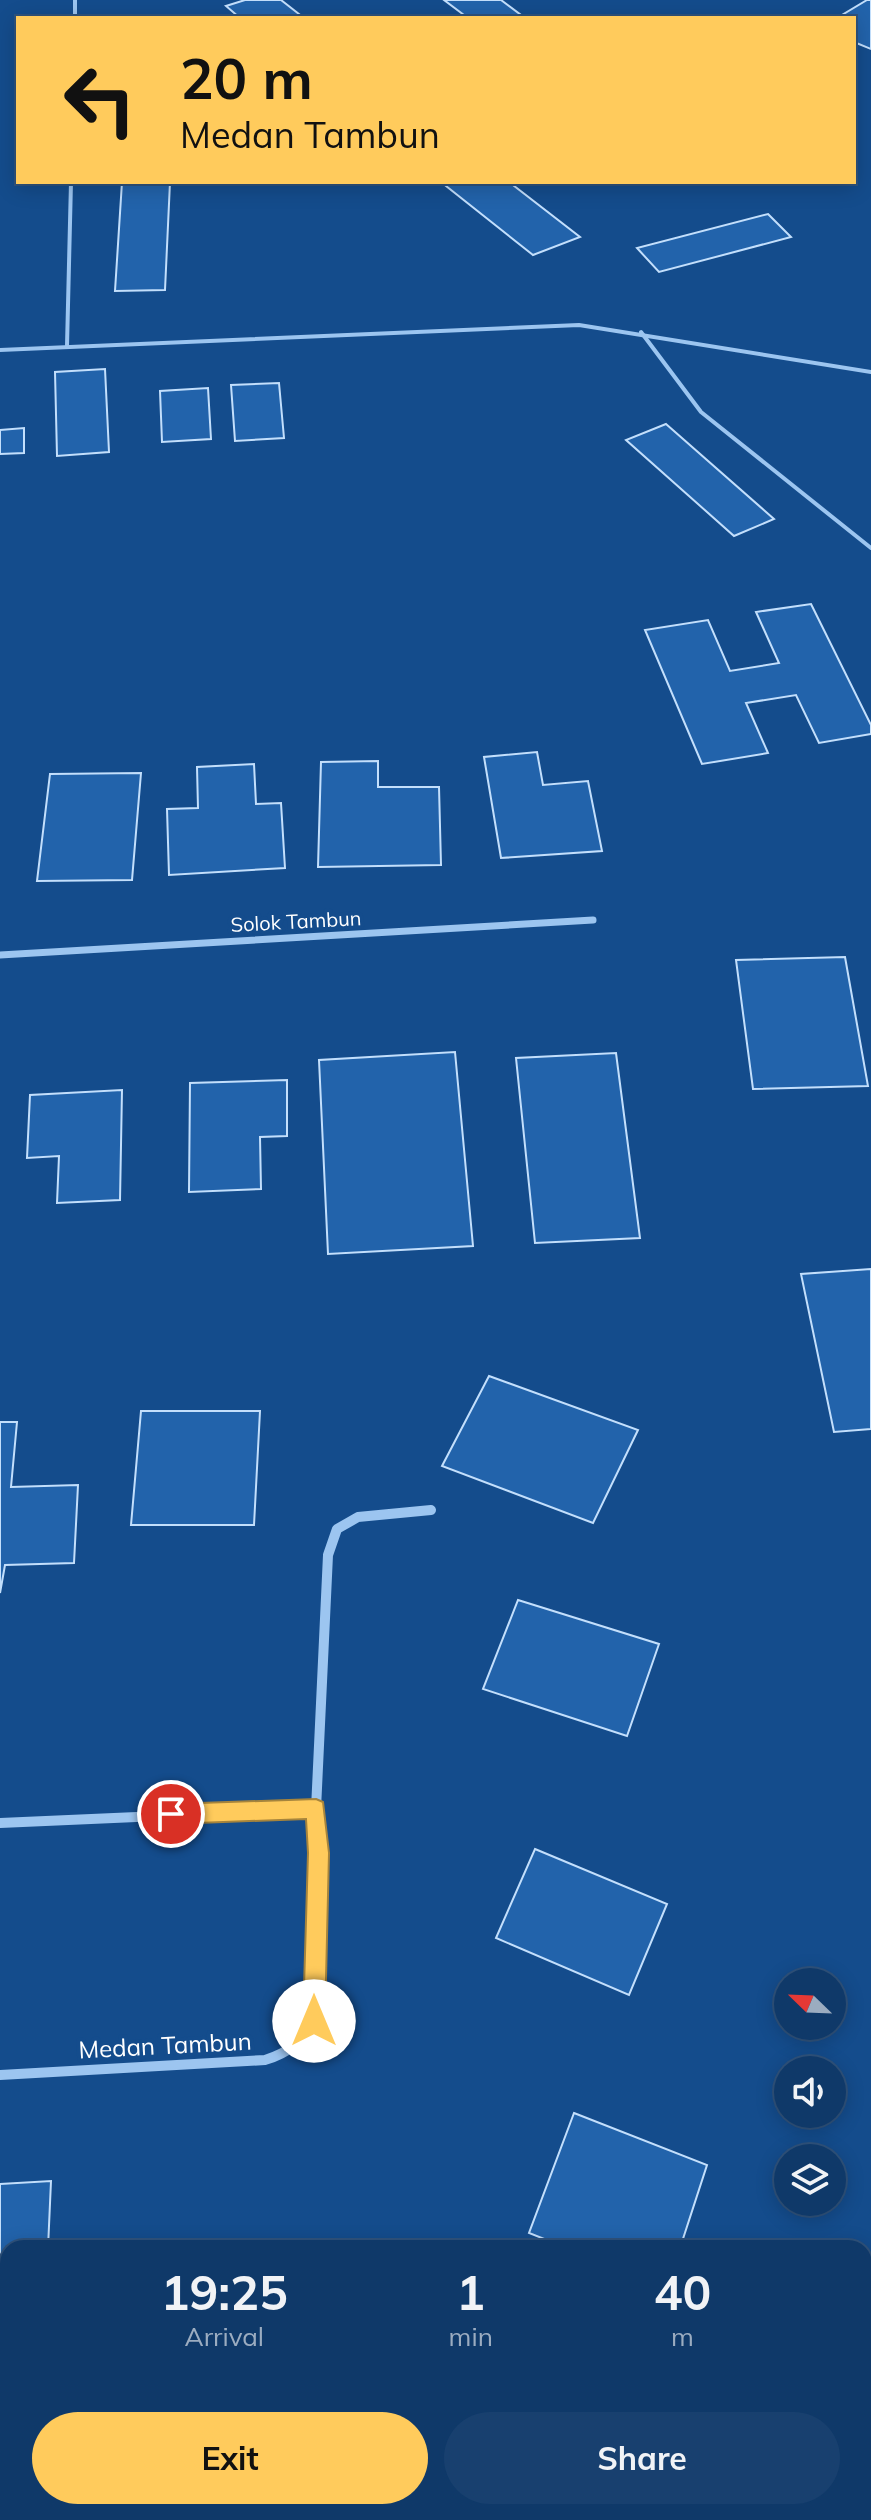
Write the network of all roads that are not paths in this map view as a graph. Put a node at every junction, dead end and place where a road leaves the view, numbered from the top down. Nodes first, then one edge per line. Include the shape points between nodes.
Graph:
1 (71, 184) edge
2 (641, 332) junction
3 (67, 346) junction
4 (0, 350) edge
5 (871, 372) edge
6 (871, 548) edge
7 (593, 920) dead end
8 (0, 955) edge
9 (431, 1510) dead end
10 (316, 1809) junction
11 (0, 1823) edge
12 (0, 2075) edge

1 - 3 lane
2 - 3 lane via 579,325
2 - 5 lane
2 - 6 lane via 701,412
3 - 4 lane
7 - 8 street, Solok Tambun
9 - 10 street, Medan Tambun via 358,1517 337,1529 328,1555
10 - 11 street
10 - 12 street, Medan Tambun via 314,2021 286,2054 265,2060

